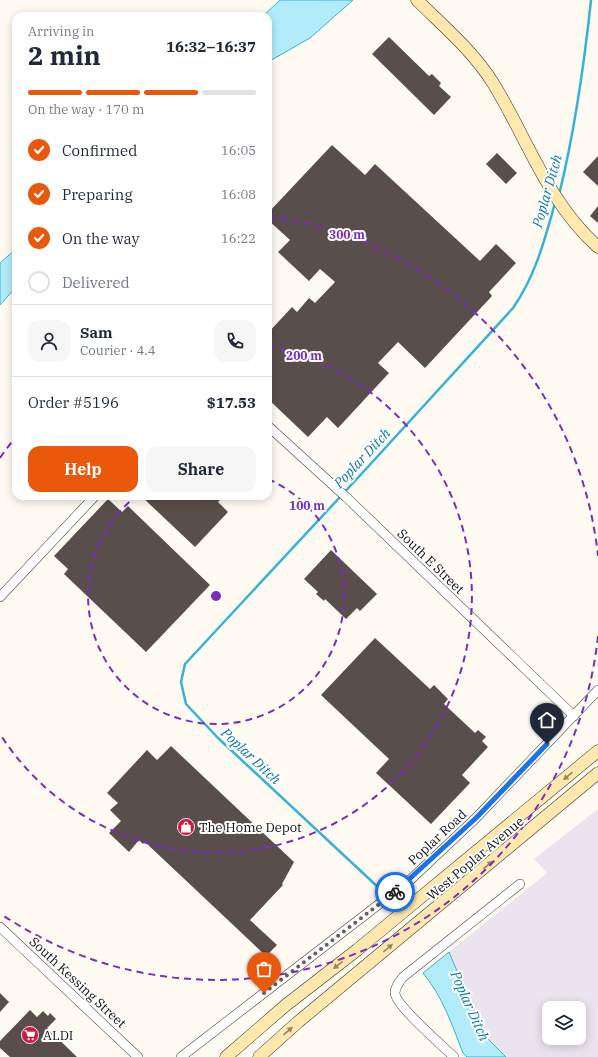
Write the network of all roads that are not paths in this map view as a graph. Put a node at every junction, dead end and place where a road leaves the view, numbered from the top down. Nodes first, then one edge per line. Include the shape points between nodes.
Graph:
1 (417, 0) edge
2 (598, 247) edge
3 (272, 430) edge
4 (91, 500) edge
5 (0, 597) edge
6 (598, 690) edge
7 (574, 716) junction
8 (598, 751) edge
9 (598, 773) edge
10 (520, 884) dead end
11 (0, 927) edge
12 (138, 1057) edge
13 (181, 1057) edge
14 (226, 1057) edge
15 (259, 1057) edge
16 (454, 1057) edge

1 - 2 main road via 464,47 489,78 544,178 577,226
3 - 7 street, South E Street
4 - 5 street
6 - 7 street, Poplar Road
7 - 13 street, Poplar Road via 476,818 409,881
8 -> 14 main road, West Poplar Avenue
15 -> 9 main road, West Poplar Avenue
10 - 16 street via 403,977 397,985 397,1000
11 - 12 street, South Kessing Street

